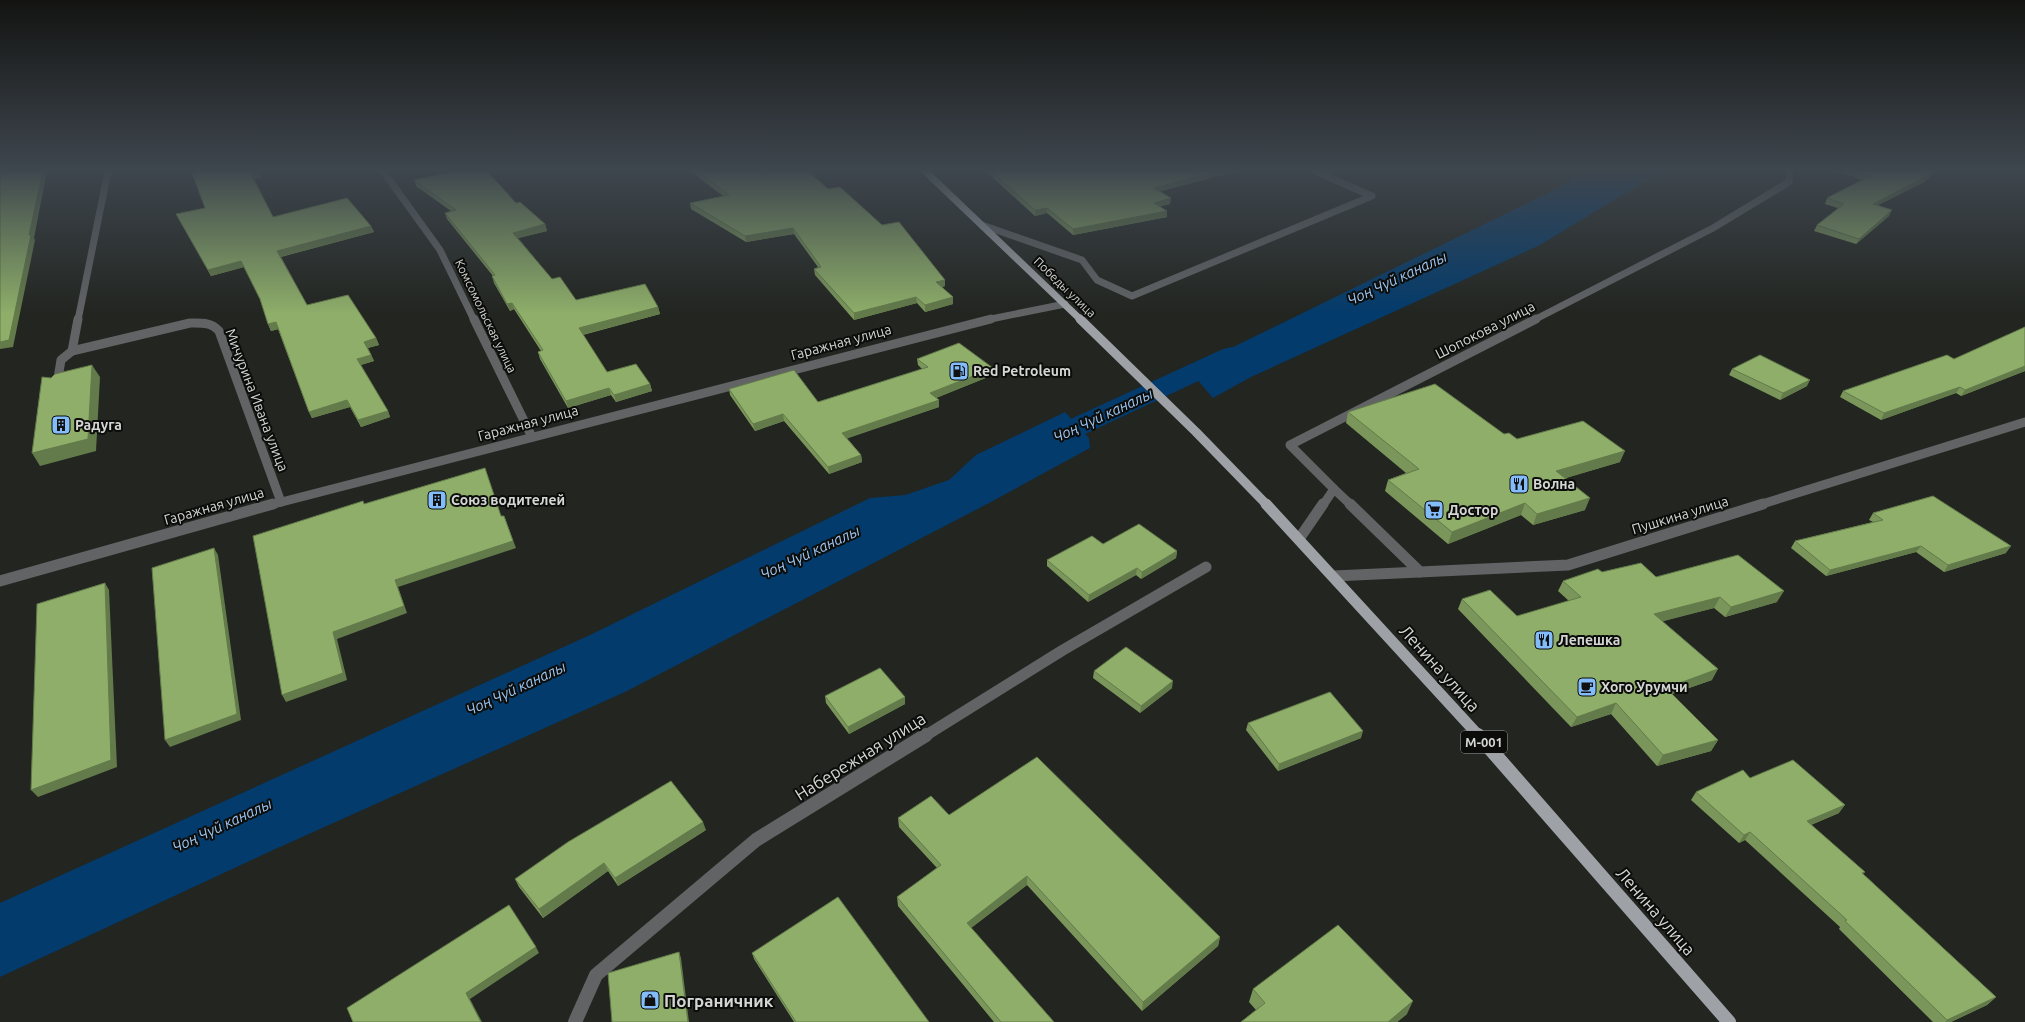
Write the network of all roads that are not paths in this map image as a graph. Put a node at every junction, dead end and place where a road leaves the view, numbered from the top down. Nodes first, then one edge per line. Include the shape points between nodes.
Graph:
1 (98, 219) edge
2 (417, 219) edge
3 (975, 219) edge
4 (1318, 219) edge
5 (1728, 219) edge
6 (982, 225) junction
7 (1065, 304) junction
8 (72, 351) junction
9 (57, 384) edge
10 (2025, 422) edge
11 (532, 437) junction
12 (1232, 469) joint
13 (1334, 489) junction
14 (281, 502) junction
15 (1299, 539) junction
16 (1206, 567) dead end
17 (1420, 572) junction
18 (1334, 576) junction
19 (0, 581) edge
20 (575, 1022) edge
21 (1729, 1022) edge

1 - 8 street
2 - 11 street, Комсомольская улица via 440,250
3 - 6 main road, Победы улица / М-001
4 - 6 street via 1132,296 1096,280 1082,260
5 - 13 street, Шопокова улица via 1290,445
6 - 7 main road, Победы улица / М-001
7 - 11 street, Гаражная улица via 966,324
7 - 12 main road, Победы улица / М-001
8 - 9 street via 61,360
8 - 14 street, Мичурина Ивана улица via 190,323 205,322 215,326
10 - 17 street, Пушкина улица via 1568,565
11 - 14 street, Гаражная улица
12 - 15 main road, Ленина улица / М-001
13 - 15 street
13 - 17 street
14 - 19 street, Гаражная улица
15 - 18 main road, Ленина улица / М-001
16 - 20 street, Набережная улица via 1063,650 756,840 596,975
17 - 18 street, Пушкина улица
18 - 21 main road, Ленина улица / М-001 via 1546,809

